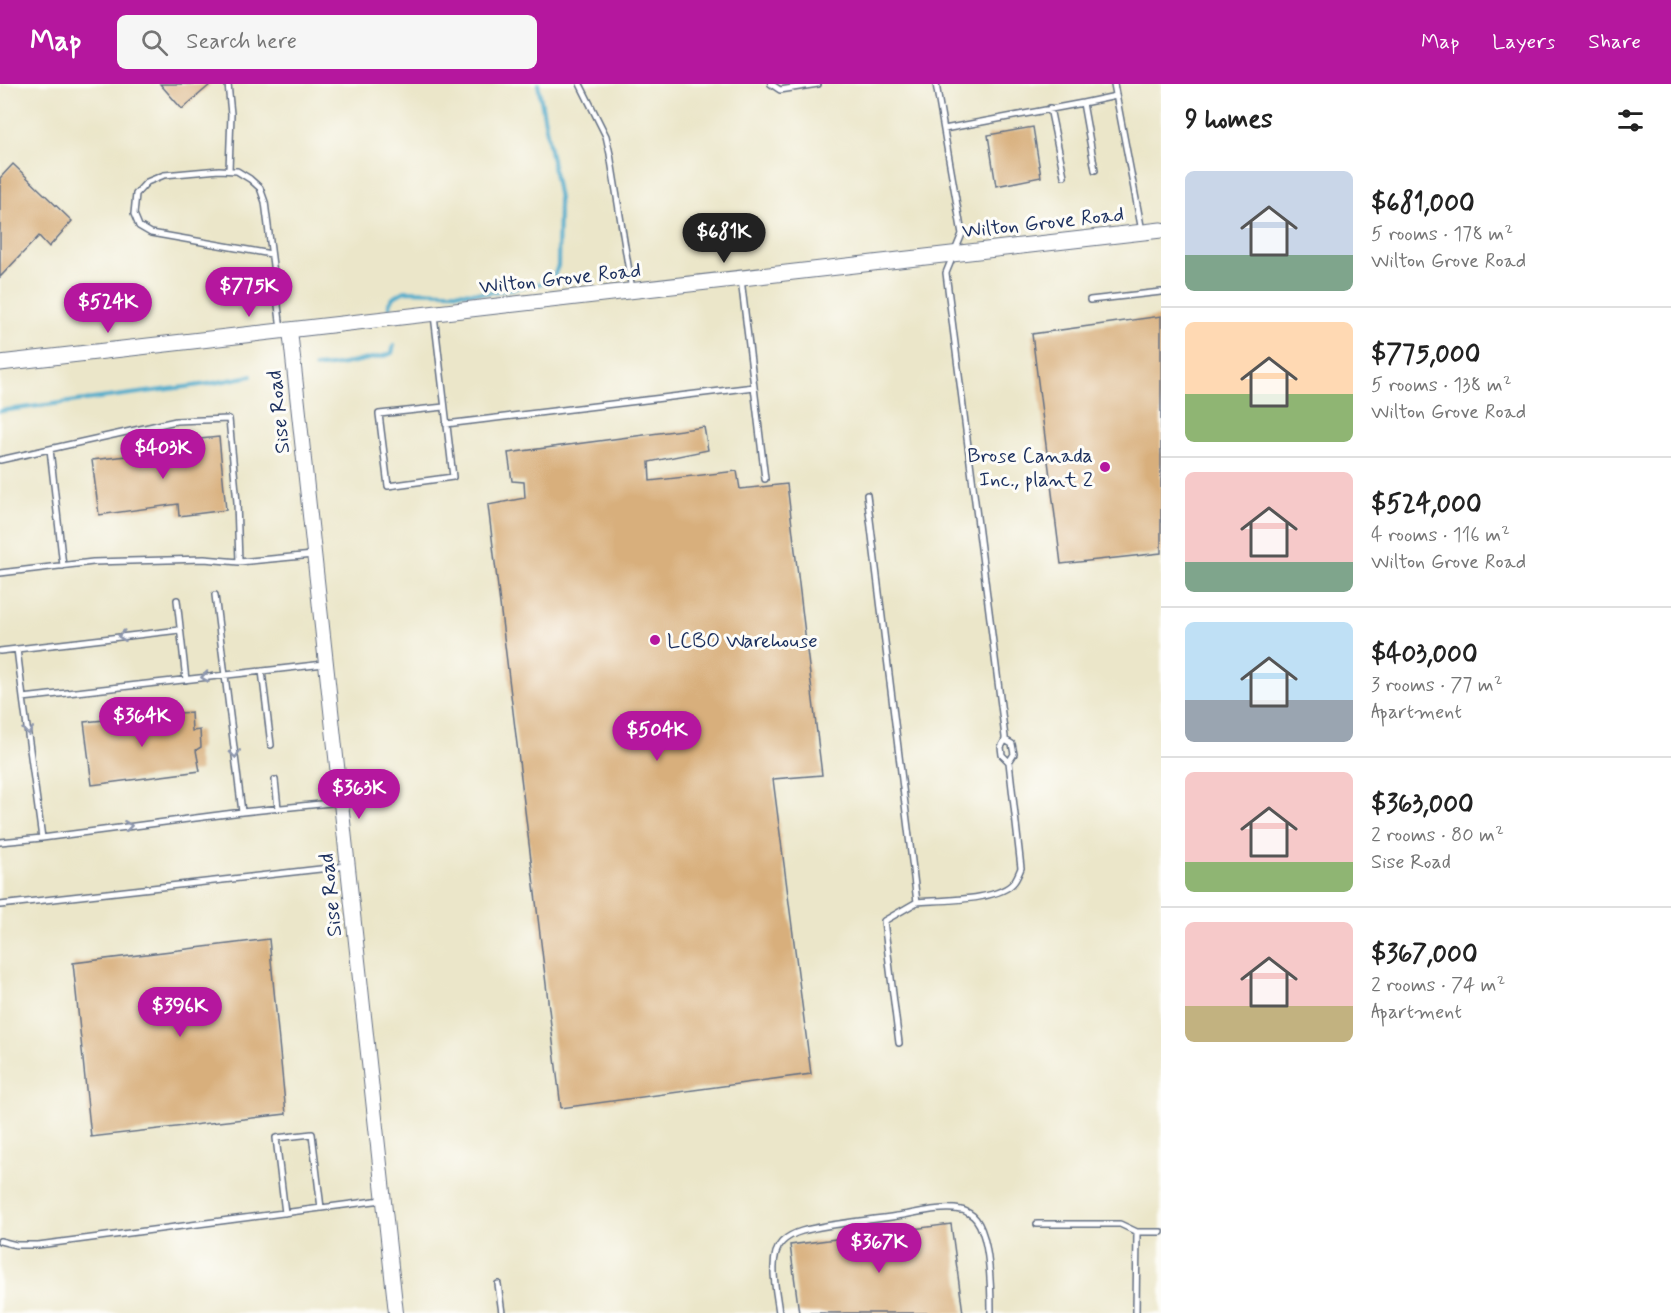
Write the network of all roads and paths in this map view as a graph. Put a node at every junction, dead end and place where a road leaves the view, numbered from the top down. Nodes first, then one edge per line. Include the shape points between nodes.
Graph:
1 (228, 84) edge
2 (580, 84) edge
3 (771, 84) edge
4 (818, 84) edge
5 (936, 84) edge
6 (1114, 84) edge
7 (1116, 96) junction
8 (1083, 102) junction
9 (1050, 108) junction
10 (944, 129) junction
11 (229, 171) junction
12 (1095, 171) dead end
13 (1064, 176) dead end
14 (1161, 230) edge
15 (1142, 232) junction
16 (954, 253) junction
17 (271, 254) junction
18 (741, 278) junction
19 (632, 291) junction
20 (1161, 292) edge
21 (1090, 300) dead end
22 (433, 313) junction
23 (285, 330) junction
24 (0, 363) edge
25 (754, 387) junction
26 (444, 407) junction
27 (446, 424) junction
28 (50, 449) junction
29 (0, 460) edge
30 (765, 479) dead end
31 (867, 495) dead end
32 (314, 555) junction
33 (239, 562) junction
34 (63, 566) junction
35 (0, 573) edge
36 (215, 595) dead end
37 (177, 600) dead end
38 (180, 630) junction
39 (17, 649) junction
40 (0, 651) edge
41 (326, 664) junction
42 (262, 671) junction
43 (225, 675) junction
44 (186, 680) junction
45 (23, 698) junction
46 (1005, 740) junction
47 (271, 745) dead end
48 (1010, 762) junction
49 (275, 780) dead end
50 (341, 801) junction
51 (278, 808) junction
52 (242, 812) junction
53 (42, 837) junction
54 (0, 842) edge
55 (348, 866) junction
56 (917, 902) junction
57 (0, 905) edge
58 (899, 1043) dead end
59 (384, 1200) junction
60 (321, 1208) junction
61 (285, 1213) junction
62 (1037, 1224) dead end
63 (1137, 1232) junction
64 (1161, 1232) edge
65 (0, 1240) edge
66 (498, 1284) dead end
67 (396, 1313) edge
68 (502, 1313) edge
69 (779, 1313) edge
70 (991, 1313) edge
71 (1136, 1313) edge

1 - 11 lane
2 - 19 lane via 606,136
3 - 4 lane via 780,90
5 - 10 lane
6 - 7 lane
7 - 8 lane
7 - 15 lane
8 - 9 lane
8 - 12 lane
9 - 10 lane
9 - 13 lane
10 - 16 lane via 962,234
11 - 17 lane via 237,171 260,188
11 - 17 lane via 164,175 147,182 136,195 134,214 139,226 152,233
14 - 15 main road, Wilton Grove Road
15 - 16 main road, Wilton Grove Road
16 - 18 main road, Wilton Grove Road
16 - 46 lane via 946,273
17 - 23 lane
18 - 19 main road, Wilton Grove Road
18 - 25 lane
19 - 22 main road, Wilton Grove Road
20 - 21 lane
22 - 23 main road, Wilton Grove Road
22 - 26 lane
23 - 24 main road, Wilton Grove Road
23 - 32 street, Sise Road
25 - 27 lane
25 - 30 lane
26 - 27 lane
26 - 27 lane via 379,414 388,486 453,477
28 - 29 lane
28 - 33 lane via 176,421 229,419
28 - 34 lane
31 - 56 lane
32 - 33 lane
32 - 41 street, Sise Road
33 - 34 lane via 204,559
34 - 35 lane
36 - 43 lane
37 - 38 lane
38 -> 39 lane
38 - 44 lane
39 - 40 lane
39 - 45 lane
41 - 42 lane
41 - 50 street, Sise Road
42 - 43 lane
42 - 47 lane
43 -> 44 lane
43 -> 52 lane
44 - 45 lane
45 -> 53 lane
46 - 48 lane via 1002,755
46 - 48 lane via 1012,744 1014,754
48 - 56 lane via 1021,868 1014,883 983,897
49 - 51 lane
50 - 51 lane
50 - 55 street, Sise Road
51 - 52 lane
53 -> 52 lane
53 - 54 lane
55 - 57 lane
55 - 59 street, Sise Road
56 - 58 lane via 884,921
59 - 60 lane
59 - 67 street, Sise Road
60 - 61 lane
60 - 61 lane via 312,1134 276,1138
61 - 65 lane via 38,1245
62 - 63 lane via 1120,1224
63 - 64 lane
63 - 71 lane
66 - 68 lane
69 - 70 lane via 773,1264 781,1242 791,1235 963,1209 974,1217 986,1242

